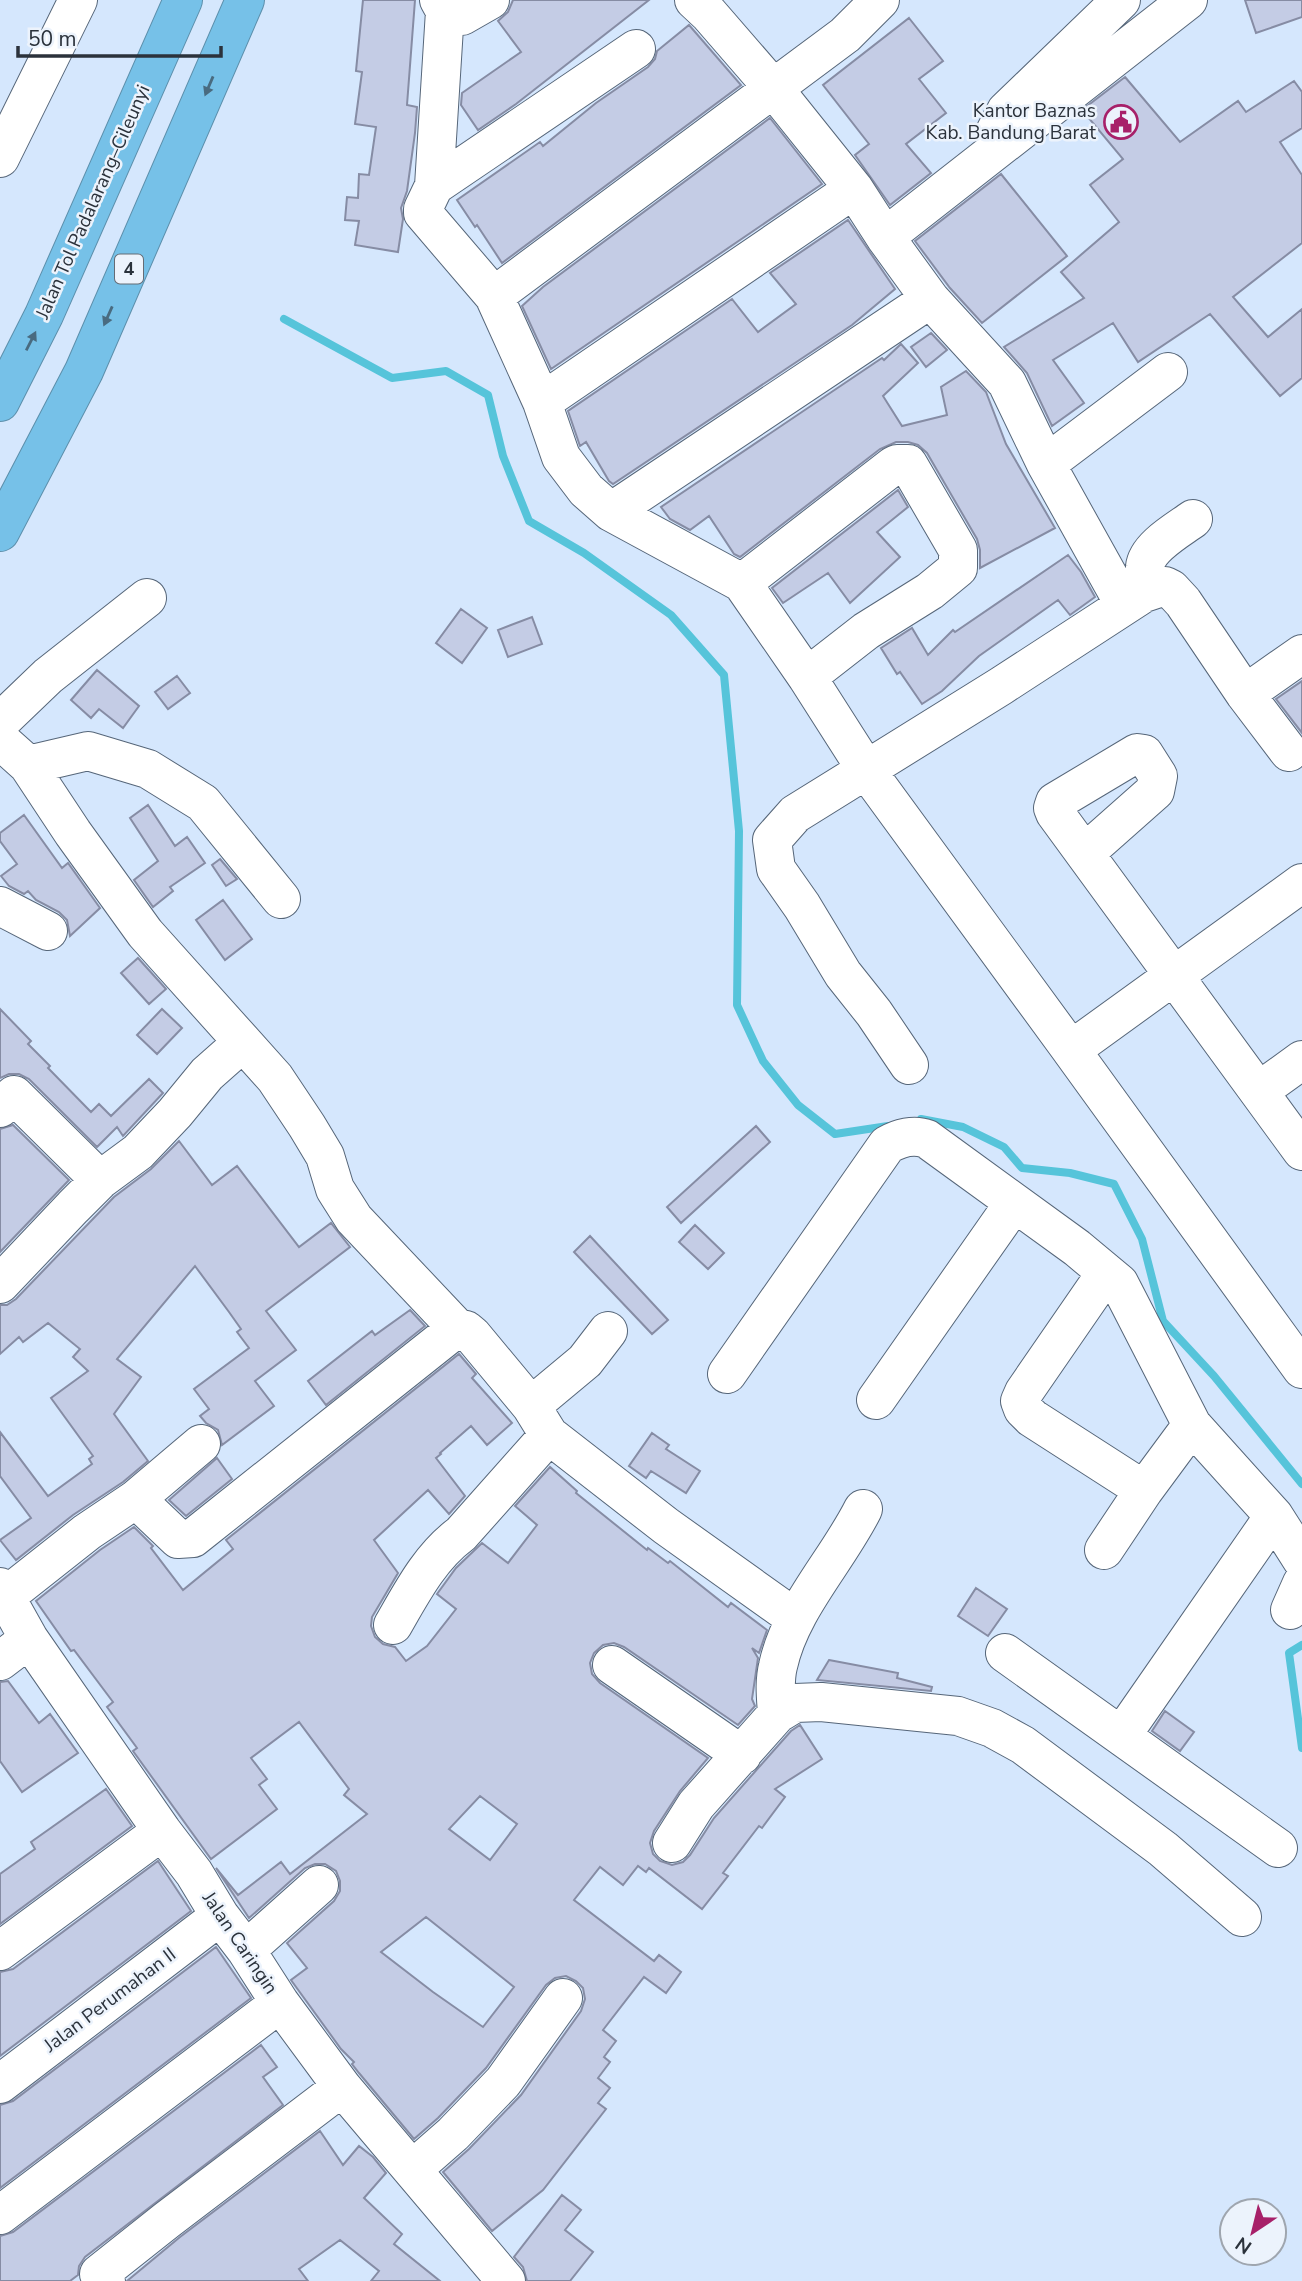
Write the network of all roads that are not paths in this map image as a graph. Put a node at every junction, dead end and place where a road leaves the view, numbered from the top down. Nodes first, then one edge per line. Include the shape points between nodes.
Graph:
1 (78, 0) edge
2 (183, 0) edge
3 (245, 0) edge
4 (490, 0) edge
5 (694, 0) edge
6 (880, 0) edge
7 (1121, 0) edge
8 (1188, 0) edge
9 (442, 6) edge
10 (636, 48) dead end
11 (774, 89) junction
12 (990, 153) junction
13 (0, 158) edge
14 (434, 186) junction
15 (854, 189) junction
16 (885, 237) junction
17 (494, 296) junction
18 (930, 299) junction
19 (1168, 372) dead end
20 (0, 402) edge
21 (542, 402) junction
22 (1046, 464) junction
23 (611, 512) junction
24 (1193, 519) dead end
25 (0, 532) edge
26 (742, 583) junction
27 (147, 597) dead end
28 (1137, 597) junction
29 (1302, 654) edge
30 (807, 677) junction
31 (1245, 694) junction
32 (0, 722) edge
33 (14, 752) edge
34 (1289, 752) dead end
35 (867, 771) junction
36 (1084, 853) dead end
37 (1302, 883) edge
38 (281, 899) dead end
39 (0, 906) edge
40 (48, 931) dead end
41 (1174, 976) junction
42 (242, 1043) junction
43 (1071, 1050) junction
44 (1302, 1060) edge
45 (909, 1065) dead end
46 (1259, 1091) junction
47 (5, 1094) edge
48 (1302, 1152) edge
49 (100, 1180) junction
50 (1014, 1203) junction
51 (1106, 1273) junction
52 (0, 1284) edge
53 (457, 1328) junction
54 (608, 1331) dead end
55 (1302, 1369) edge
56 (727, 1374) dead end
57 (876, 1400) dead end
58 (540, 1420) junction
59 (1192, 1425) junction
60 (201, 1444) dead end
61 (1144, 1490) junction
62 (136, 1499) junction
63 (863, 1509) dead end
64 (1274, 1516) junction
65 (1104, 1550) dead end
66 (1302, 1560) edge
67 (3, 1592) edge
68 (795, 1618) junction
69 (393, 1625) dead end
70 (15, 1650) edge
71 (1005, 1653) dead end
72 (612, 1665) dead end
73 (777, 1714) junction
74 (1122, 1735) junction
75 (742, 1755) junction
76 (162, 1831) junction
77 (672, 1843) dead end
78 (1278, 1848) dead end
79 (319, 1885) dead end
80 (220, 1916) junction
81 (1242, 1917) dead end
82 (246, 1950) junction
83 (0, 1951) edge
84 (563, 1997) dead end
85 (280, 2003) junction
86 (0, 2084) edge
87 (342, 2087) junction
88 (413, 2169) junction
89 (0, 2215) edge
90 (98, 2279) edge
91 (506, 2281) edge

1 - 13 street
20 -> 2 highway, Jalan Tol Padalarang–Cileunyi via 44,315
3 -> 25 highway, 4 via 84,371
4 - 9 street via 462,16
5 - 11 street
6 - 11 street via 845,35
7 - 12 street via 1006,111 991,139
8 - 12 street
9 - 14 street
10 - 14 street
11 - 15 street
11 - 17 street
12 - 16 street
14 - 17 street via 423,209 425,217
15 - 16 street
15 - 21 street
16 - 18 street
17 - 21 street
18 - 22 street via 1007,383
18 - 23 street
19 - 22 street
21 - 23 street via 561,457 586,490
22 - 28 street
23 - 26 street
24 - 28 street via 1154,550 1145,564
26 - 30 street
26 - 30 street via 893,466 908,464 958,550 958,568
27 - 32 street via 48,676
28 - 31 street via 1165,586 1177,594
28 - 35 street
29 - 31 street
30 - 35 street
31 - 34 street
33 - 38 street via 88,751 148,769 203,803
33 - 42 street via 145,933
35 - 43 street
35 - 45 street via 795,814 772,840 776,869 843,974
36 - 41 street
37 - 41 street
39 - 40 street
41 - 43 street
41 - 46 street
42 - 49 street via 206,1074 138,1152
42 - 53 street via 275,1078 307,1126 354,1219
43 - 55 street
44 - 46 street
46 - 48 street
47 - 49 street
49 - 52 street
50 - 51 street
50 - 56 street via 927,1139 907,1138 887,1145
50 - 57 street
51 - 59 street via 1119,1283
51 - 61 street via 1020,1401 1032,1418
53 - 58 street via 472,1335
53 - 62 street via 193,1538 178,1539
54 - 58 street
58 - 68 street via 666,1526
58 - 69 street via 461,1534 426,1570
59 - 61 street
59 - 64 street
60 - 62 street
61 - 65 street
62 - 67 street
63 - 68 street
64 - 66 street
64 - 74 street
67 - 70 street, Jalan Caringin
68 - 73 street via 778,1665
70 - 76 street, Jalan Caringin
71 - 74 street
72 - 75 street
73 - 75 street
73 - 81 street via 795,1703 821,1702 958,1716 992,1728 1023,1745 1163,1849
74 - 78 street
75 - 77 street via 696,1805
76 - 80 street, Jalan Caringin
76 - 83 street
79 - 82 street
80 - 82 street, Jalan Caringin
80 - 86 street, Jalan Perumahan II
82 - 85 street, Jalan Caringin
84 - 88 street via 503,2082
85 - 87 street, Jalan Caringin
85 - 89 street
87 - 88 street, Jalan Caringin
87 - 90 street via 167,2220
88 - 91 street, Jalan Caringin

